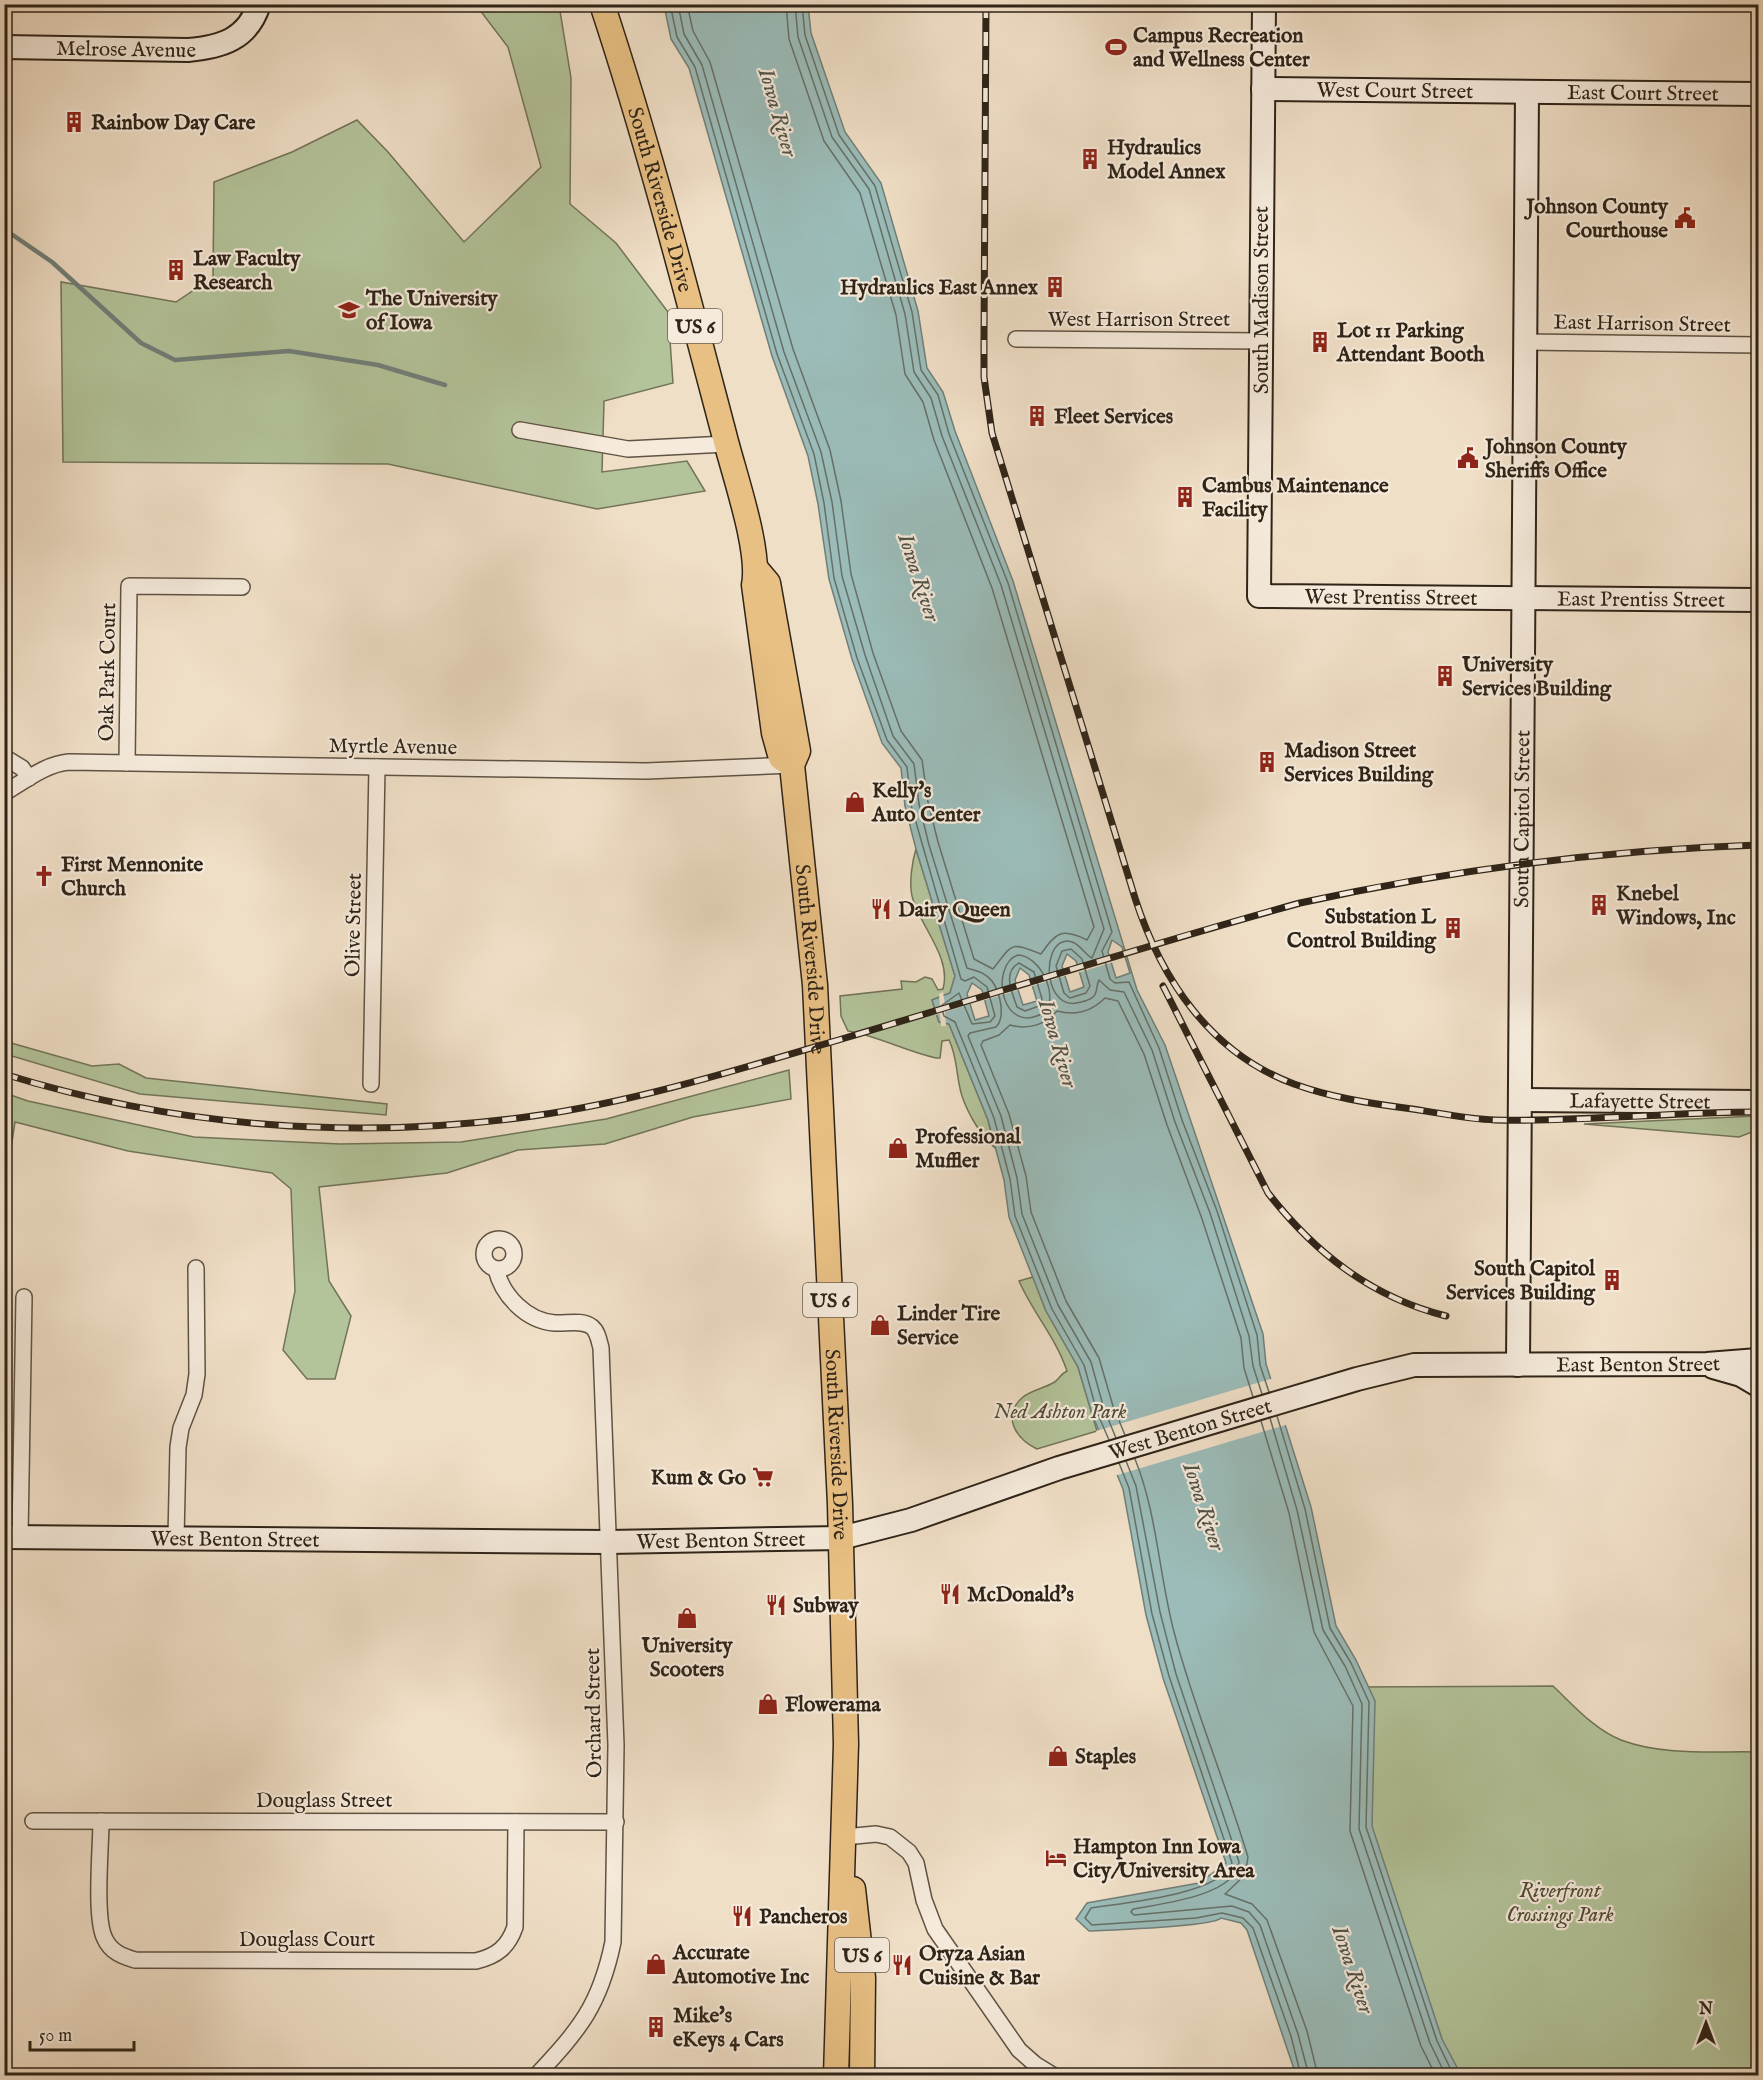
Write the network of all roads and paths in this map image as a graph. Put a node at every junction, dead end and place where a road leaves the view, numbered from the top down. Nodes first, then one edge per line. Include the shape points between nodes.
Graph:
1 (259, 4) edge
2 (602, 4) edge
3 (1264, 4) edge
4 (4, 47) edge
5 (1263, 89) junction
6 (1527, 92) junction
7 (1758, 94) edge
8 (1016, 339) dead end
9 (1261, 341) junction
10 (1525, 342) junction
11 (1758, 345) edge
12 (520, 430) dead end
13 (726, 444) junction
14 (242, 587) dead end
15 (1259, 596) joint
16 (1524, 598) junction
17 (1758, 600) edge
18 (4, 758) edge
19 (127, 763) junction
20 (792, 765) junction
21 (377, 767) junction
22 (29, 778) junction
23 (4, 793) edge
24 (371, 1084) dead end
25 (1520, 1100) junction
26 (1758, 1102) edge
27 (196, 1268) dead end
28 (496, 1269) dead end
29 (24, 1297) dead end
30 (1758, 1360) edge
31 (1707, 1364) junction
32 (1518, 1365) junction
33 (1758, 1385) edge
34 (12, 1537) edge
35 (176, 1538) junction
36 (841, 1538) junction
37 (608, 1542) junction
38 (33, 1821) dead end
39 (101, 1821) junction
40 (516, 1822) junction
41 (616, 1822) junction
42 (844, 1837) junction
43 (536, 2076) edge
44 (836, 2076) edge
45 (862, 2076) edge
46 (1054, 2076) edge

1 - 4 street, Melrose Avenue via 244,32 226,44 203,49
2 - 13 main road, South Riverside Drive / US 6 via 628,84
3 - 5 street, South Madison Street
5 - 6 street, West Court Street
5 - 9 street, South Madison Street
6 - 7 street, East Court Street
6 - 10 street, South Capitol Street
8 - 9 street, West Harrison Street
9 - 15 street, South Madison Street
10 - 11 street, East Harrison Street
10 - 16 street, South Capitol Street
12 - 13 street via 628,449
13 - 20 main road, South Riverside Drive / US 6 via 757,570 754,585 774,733 781,758
14 - 19 street, Oak Park Court via 129,586
15 - 16 street, West Prentiss Street
16 - 17 street, East Prentiss Street
16 - 25 street, South Capitol Street
18 - 22 street via 22,768
19 - 21 street, Myrtle Avenue
19 - 22 street, Myrtle Avenue via 56,763
20 - 21 street, Myrtle Avenue via 646,771
20 - 36 main road, South Riverside Drive / US 6 via 806,876 816,1008
21 - 24 street, Olive Street
22 - 23 street, Myrtle Avenue
25 - 26 street, Lafayette Street
25 - 32 street, South Capitol Street
27 - 35 street via 197,1374 178,1447
28 - 37 street, Orchard Street via 506,1295 532,1316 553,1323 584,1323 593,1328 601,1348
29 - 34 street
30 - 31 street, East Benton Street
31 - 32 street, East Benton Street
31 - 33 street
32 - 36 street, West Benton Street via 1414,1365 1358,1379 1059,1468 911,1520
34 - 35 street, West Benton Street
35 - 37 street, West Benton Street
36 - 37 street, West Benton Street
36 - 42 main road, South Riverside Drive / US 6
37 - 41 street, Orchard Street
38 - 39 street, Douglass Street
39 - 40 street, Douglass Street
39 - 40 street, Douglass Court via 101,1932 113,1951 123,1957 441,1961 488,1958 510,1939 515,1927
40 - 41 street, Douglass Street
41 - 43 street, Orchard Street via 613,1942 607,1968 582,2025
42 - 44 main road, South Riverside Drive / US 6
42 - 45 main road, South Riverside Drive / US 6 via 864,1978
42 - 46 street via 890,1837 909,1852 936,1929 1019,2050

